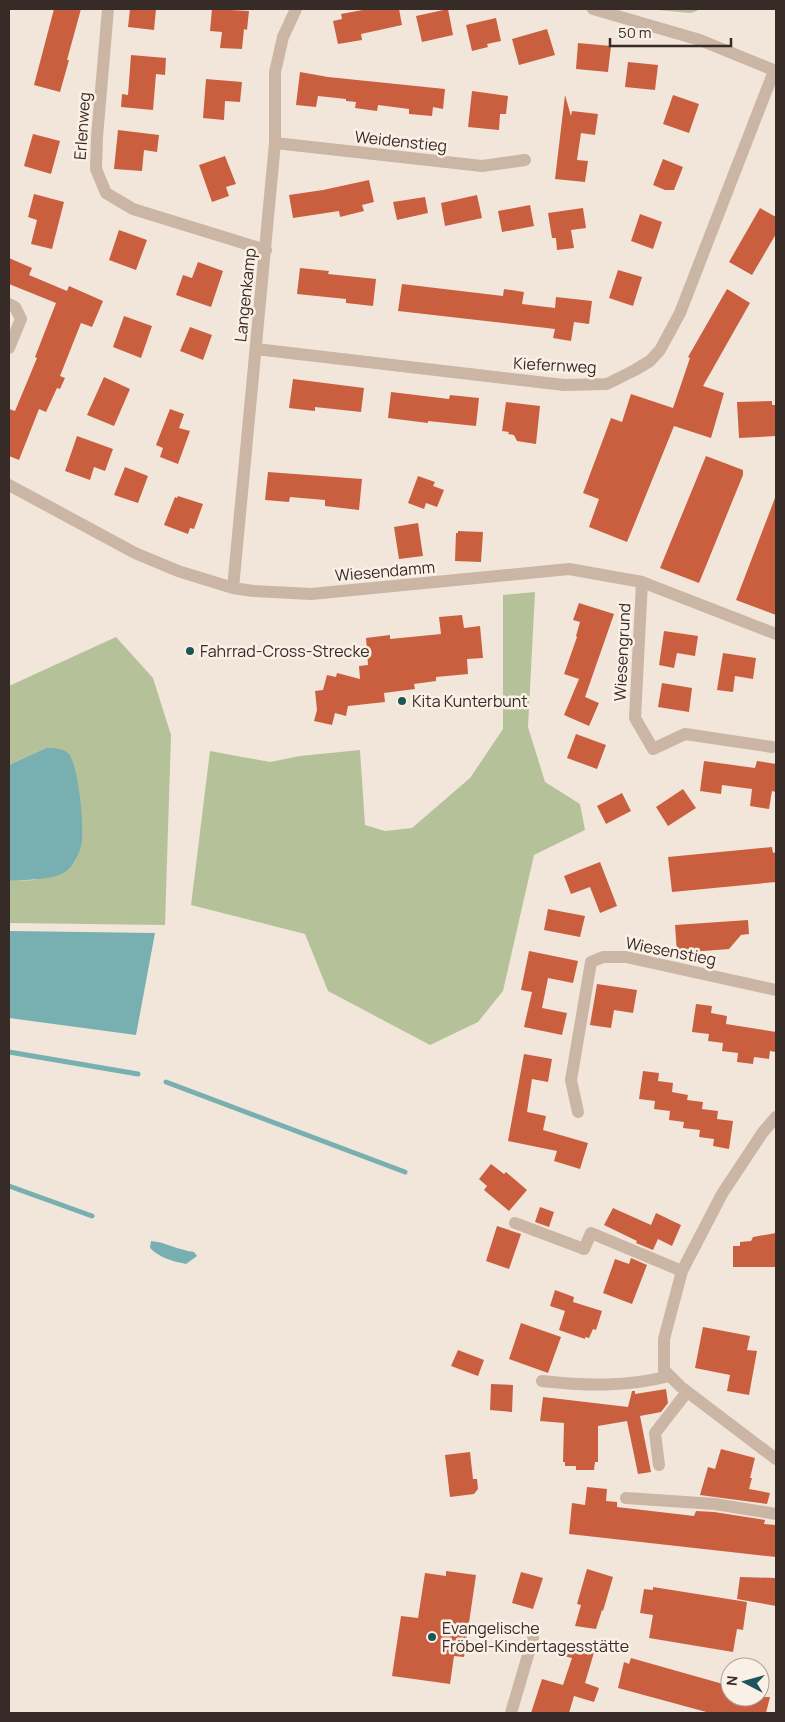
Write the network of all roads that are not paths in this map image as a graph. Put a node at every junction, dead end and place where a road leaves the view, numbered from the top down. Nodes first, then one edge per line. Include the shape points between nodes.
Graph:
1 (108, 9) edge
2 (296, 9) edge
3 (593, 9) edge
4 (775, 71) edge
5 (275, 143) junction
6 (525, 160) dead end
7 (266, 250) junction
8 (9, 304) edge
9 (9, 348) edge
10 (256, 349) junction
11 (9, 485) edge
12 (642, 582) junction
13 (233, 588) junction
14 (776, 634) edge
15 (772, 748) dead end
16 (776, 990) edge
17 (578, 1112) dead end
18 (776, 1117) edge
19 (515, 1223) dead end
20 (682, 1271) junction
21 (669, 1376) junction
22 (542, 1381) dead end
23 (687, 1392) junction
24 (776, 1460) edge
25 (659, 1465) dead end
26 (626, 1498) dead end
27 (776, 1514) edge
28 (533, 1638) dead end
29 (511, 1713) edge

1 - 7 street, Erlenweg via 96,137 96,169 106,193 133,209
2 - 5 street, Langenkamp via 283,36 274,72
3 - 4 street via 700,40
4 - 10 street, Kiefernweg via 680,313 660,350 635,370 607,384 564,385
5 - 6 street, Weidenstieg via 482,166
5 - 7 street, Langenkamp
7 - 10 street, Langenkamp
8 - 9 street via 15,307 21,319
10 - 13 street, Langenkamp
11 - 13 street, Wiesendamm via 135,553
12 - 13 street, Wiesendamm via 570,569 311,594
12 - 14 street, Wiesendamm
12 - 15 street, Wiesengrund via 635,718 653,749 685,734
16 - 17 street, Wiesenstieg via 626,957 591,962 571,1080
18 - 20 street via 722,1194
19 - 20 street via 584,1249 591,1233
20 - 21 street via 664,1339 664,1370
21 - 22 street via 612,1385
21 - 23 street
23 - 24 street
23 - 25 street via 655,1433
26 - 27 street via 714,1504
28 - 29 street

